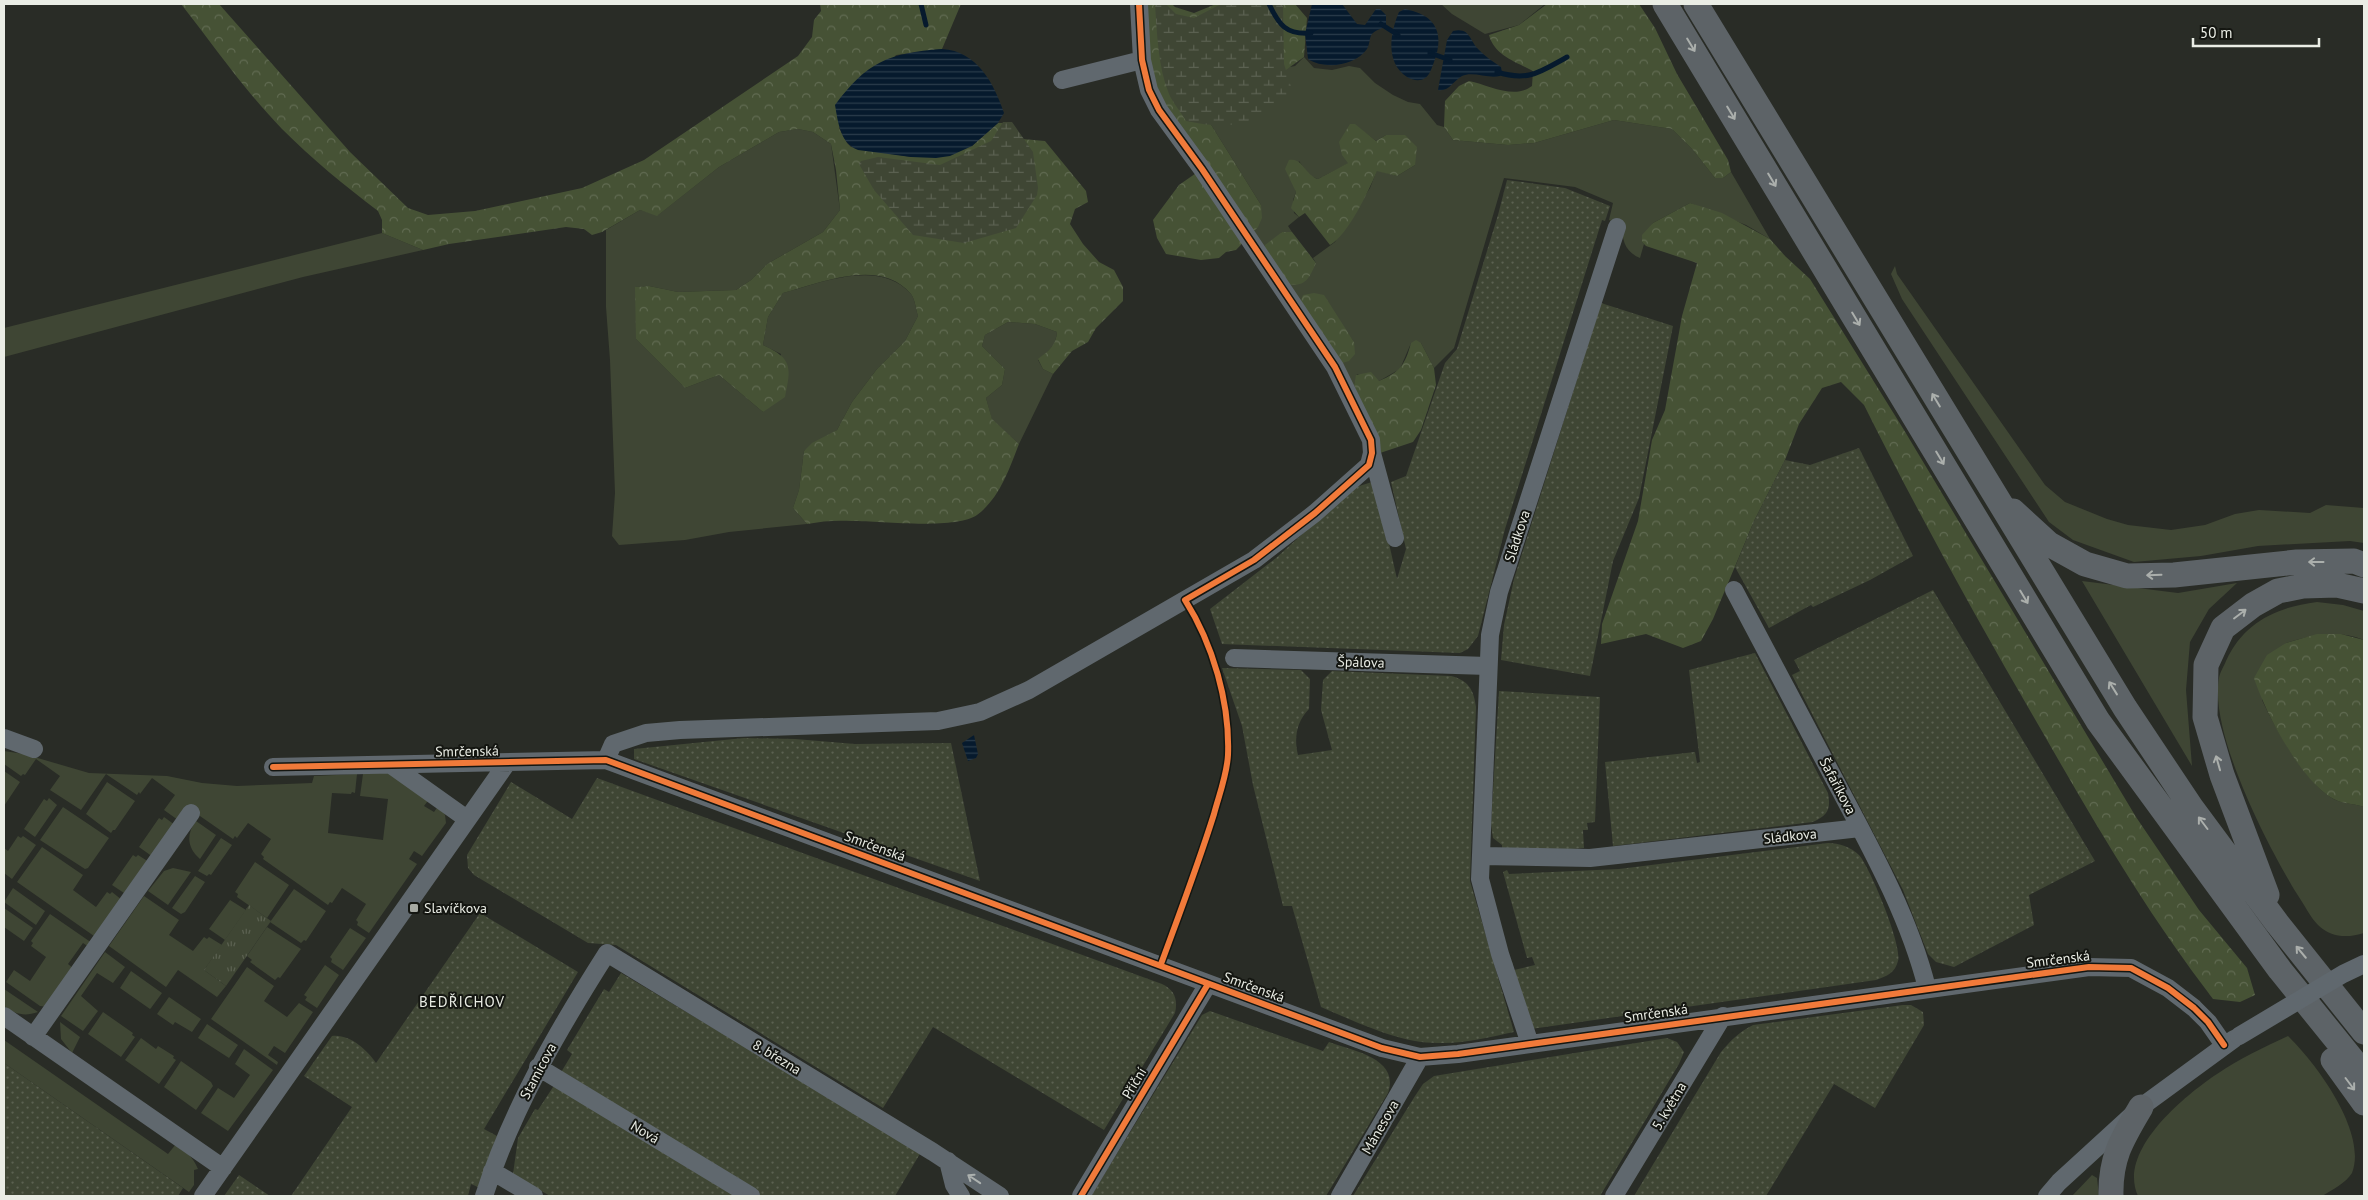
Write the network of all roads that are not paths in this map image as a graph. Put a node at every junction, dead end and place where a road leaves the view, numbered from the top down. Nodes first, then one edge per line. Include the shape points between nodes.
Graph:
1 (1139, 4) edge
2 (1666, 4) edge
3 (1696, 4) edge
4 (1142, 60) junction
5 (1062, 80) dead end
6 (1618, 227) dead end
7 (1372, 453) junction
8 (1991, 492) junction
9 (1395, 538) dead end
10 (2364, 565) edge
11 (1734, 590) dead end
12 (2364, 591) edge
13 (1234, 658) dead end
14 (1488, 666) junction
15 (4, 738) edge
16 (34, 749) dead end
17 (606, 760) junction
18 (507, 763) junction
19 (391, 765) junction
20 (273, 768) dead end
21 (191, 813) dead end
22 (467, 819) junction
23 (1860, 828) junction
24 (2196, 854) junction
25 (1480, 856) junction
26 (2277, 923) junction
27 (607, 954) joint
28 (2364, 964) edge
29 (1208, 984) junction
30 (1928, 988) junction
31 (4, 1016) edge
32 (1723, 1016) junction
33 (2364, 1032) edge
34 (34, 1036) junction
35 (2231, 1041) junction
36 (1530, 1044) junction
37 (1420, 1057) junction
38 (538, 1067) junction
39 (2364, 1074) edge
40 (2364, 1103) edge
41 (2141, 1107) junction
42 (948, 1161) junction
43 (223, 1168) junction
44 (492, 1171) junction
45 (203, 1196) edge
46 (484, 1196) edge
47 (534, 1196) edge
48 (751, 1196) edge
49 (961, 1196) edge
50 (1000, 1196) edge
51 (1081, 1196) edge
52 (1340, 1196) edge
53 (1614, 1196) edge
54 (2047, 1196) edge
55 (2111, 1196) edge

1 - 4 street
2 -> 24 highway via 2098,721
8 -> 3 highway
4 - 5 street
4 - 7 street via 1149,90 1159,110 1335,367 1370,440
6 - 14 street, Sládkova via 1499,592 1490,635
7 - 9 street
7 - 17 street via 1369,464 1349,483 1254,560 1029,690 980,712 938,721 646,734 614,744
10 -> 8 highway via 2354,561 2297,562 2174,575 2127,576 2085,564 2049,544
26 -> 8 highway via 2191,807 2136,725
11 - 23 street, Šafaříkova
26 -> 12 highway via 2222,775 2205,717 2206,665 2223,628 2278,591 2337,585
13 - 14 street, Špálova
14 - 25 street, Sládkova
15 - 16 street
17 - 18 street, Smrčenská
17 - 29 street, Smrčenská
18 - 19 street, Smrčenská
18 - 22 street
19 - 20 street, Smrčenská
19 - 22 street
21 - 34 street
22 - 43 street
23 - 25 street, Sládkova via 1590,858
23 - 30 street, Šafaříkova via 1918,951
24 - 39 highway via 2280,970
24 -> 40 highway via 2318,1040
25 - 36 street, Sládkova via 1480,879 1500,954
33 -> 26 highway
27 - 38 street, Stamicova
27 - 42 street, 8. března
28 - 35 street, bridge
29 - 37 street, Smrčenská via 1382,1048
29 - 51 street, Příční
30 - 32 street, Smrčenská
30 - 35 street, Smrčenská via 2089,967 2131,968 2168,988
31 - 34 street
32 - 36 street, Smrčenská
32 - 53 street, 5. května
34 - 43 street
35 - 41 street
36 - 37 street, Smrčenská
37 - 52 street, Mánesova
38 - 44 street, Stamicova
38 - 48 street, Nová
41 - 54 street
41 - 55 highway via 2118,1145 2110,1178
42 - 49 street via 954,1185
50 -> 42 street, 8. března
43 - 45 street
44 - 46 street, Stamicova
44 - 47 street

